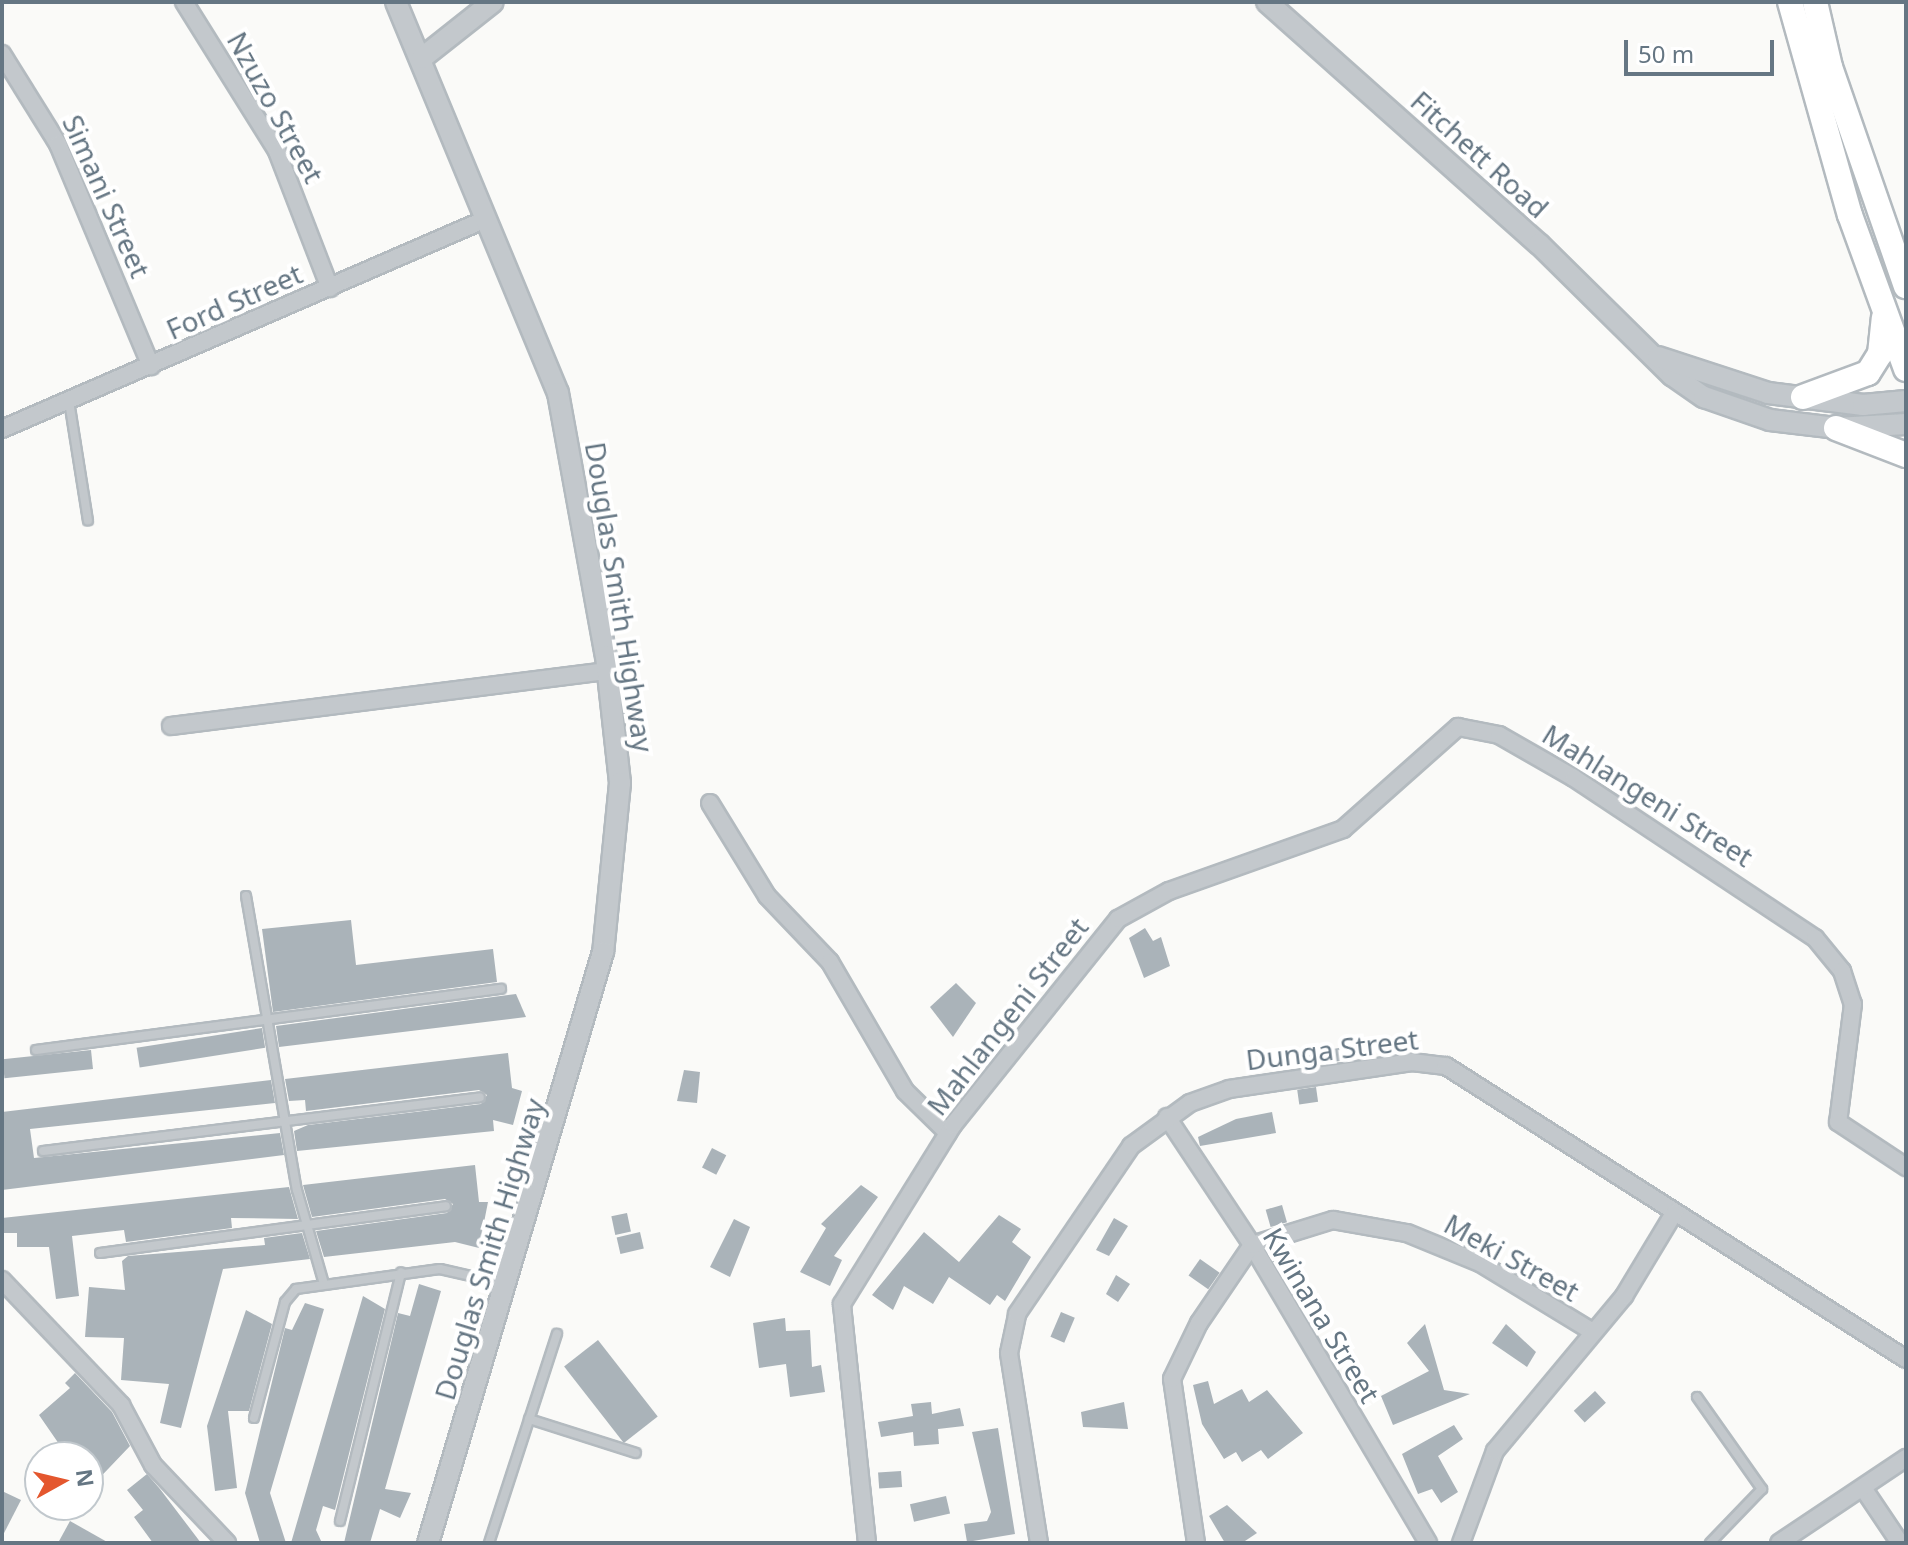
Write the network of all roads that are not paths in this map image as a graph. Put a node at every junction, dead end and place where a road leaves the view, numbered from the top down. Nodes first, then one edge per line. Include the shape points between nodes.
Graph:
1 (184, 2) edge
2 (396, 2) edge
3 (493, 2) edge
4 (1267, 2) edge
5 (1790, 2) edge
6 (1815, 2) edge
7 (2, 54) edge
8 (422, 58) junction
9 (486, 219) junction
10 (1906, 286) edge
11 (330, 288) junction
12 (1885, 313) junction
13 (1651, 354) junction
14 (151, 366) junction
15 (1906, 369) edge
16 (1803, 397) junction
17 (69, 401) junction
18 (1906, 401) edge
19 (1906, 424) edge
20 (1836, 428) junction
21 (2, 429) edge
22 (1906, 455) edge
23 (88, 521) dead end
24 (607, 663) junction
25 (171, 726) dead end
26 (710, 803) dead end
27 (246, 896) dead end
28 (501, 989) dead end
29 (264, 1017) junction
30 (36, 1050) dead end
31 (480, 1097) dead end
32 (1167, 1117) junction
33 (284, 1122) junction
34 (948, 1133) junction
35 (43, 1151) dead end
36 (1906, 1167) edge
37 (446, 1206) dead end
38 (1674, 1213) junction
39 (308, 1226) junction
40 (1252, 1245) junction
41 (100, 1253) dead end
42 (401, 1272) junction
43 (2, 1280) edge
44 (324, 1284) junction
45 (506, 1284) junction
46 (1593, 1332) junction
47 (557, 1334) dead end
48 (1906, 1359) edge
49 (1697, 1397) dead end
50 (254, 1418) dead end
51 (529, 1419) junction
52 (636, 1453) dead end
53 (1906, 1458) edge
54 (1863, 1488) junction
55 (340, 1521) dead end
56 (227, 1543) edge
57 (428, 1543) edge
58 (489, 1543) edge
59 (867, 1543) edge
60 (1039, 1543) edge
61 (1196, 1543) edge
62 (1428, 1543) edge
63 (1461, 1543) edge
64 (1710, 1543) edge
65 (1779, 1543) edge
66 (1900, 1543) edge

1 - 11 street, Nzuzo Street via 277,151
2 - 8 street, Douglas Smith Highway
3 - 8 street
4 - 13 street, Fitchett Road
5 - 12 main road
6 - 10 main road via 1830,67
7 - 14 street, Simani Street via 58,144
8 - 9 street, Douglas Smith Highway
9 - 11 street, Ford Street
9 - 24 street, Douglas Smith Highway via 558,393
11 - 14 street, Ford Street
12 - 15 main road
12 - 16 main road via 1875,366 1860,379
13 - 16 street, Fitchett Road via 1768,393
13 - 20 street, Fitchett Road via 1704,397 1739,411
14 - 17 street, Ford Street
16 - 18 street, Fitchett Road
17 - 21 street, Ford Street
17 - 23 lane
19 - 20 street, Fitchett Road
20 - 22 main road
24 - 25 street
24 - 45 street, Douglas Smith Highway via 620,783 603,952
26 - 34 street via 767,896 830,962 905,1091
27 - 29 lane
28 - 29 lane
29 - 30 lane
29 - 33 lane
31 - 33 lane
32 - 38 street, Dunga Street via 1229,1089 1434,1061
32 - 40 street, Kwinana Street
32 - 60 street, Dunga Street via 1131,1146 1012,1329 1009,1353
33 - 35 lane
33 - 39 lane
34 - 36 street, Mahlangeni Street via 1118,919 1169,891 1343,829 1447,733 1472,726 1499,735 1705,858 1815,938 1842,971 1853,1004 1838,1122
34 - 59 street, Mahlangeni Street via 842,1304
37 - 39 lane
38 - 46 street, Meki Street
38 - 48 street, Dunga Street
39 - 41 lane
39 - 44 lane
40 - 46 street, Meki Street via 1333,1220 1392,1229 1458,1252
40 - 61 street via 1199,1323 1172,1379
40 - 62 street, Kwinana Street
42 - 44 lane
42 - 45 lane via 440,1269
42 - 55 lane
43 - 56 street via 121,1405 153,1465
44 - 50 lane via 289,1293
45 - 57 street, Douglas Smith Highway
46 - 63 street, Meki Street via 1489,1461
47 - 51 lane
49 - 64 lane via 1762,1489
51 - 52 lane
51 - 58 lane
53 - 54 street
54 - 65 street
54 - 66 street

